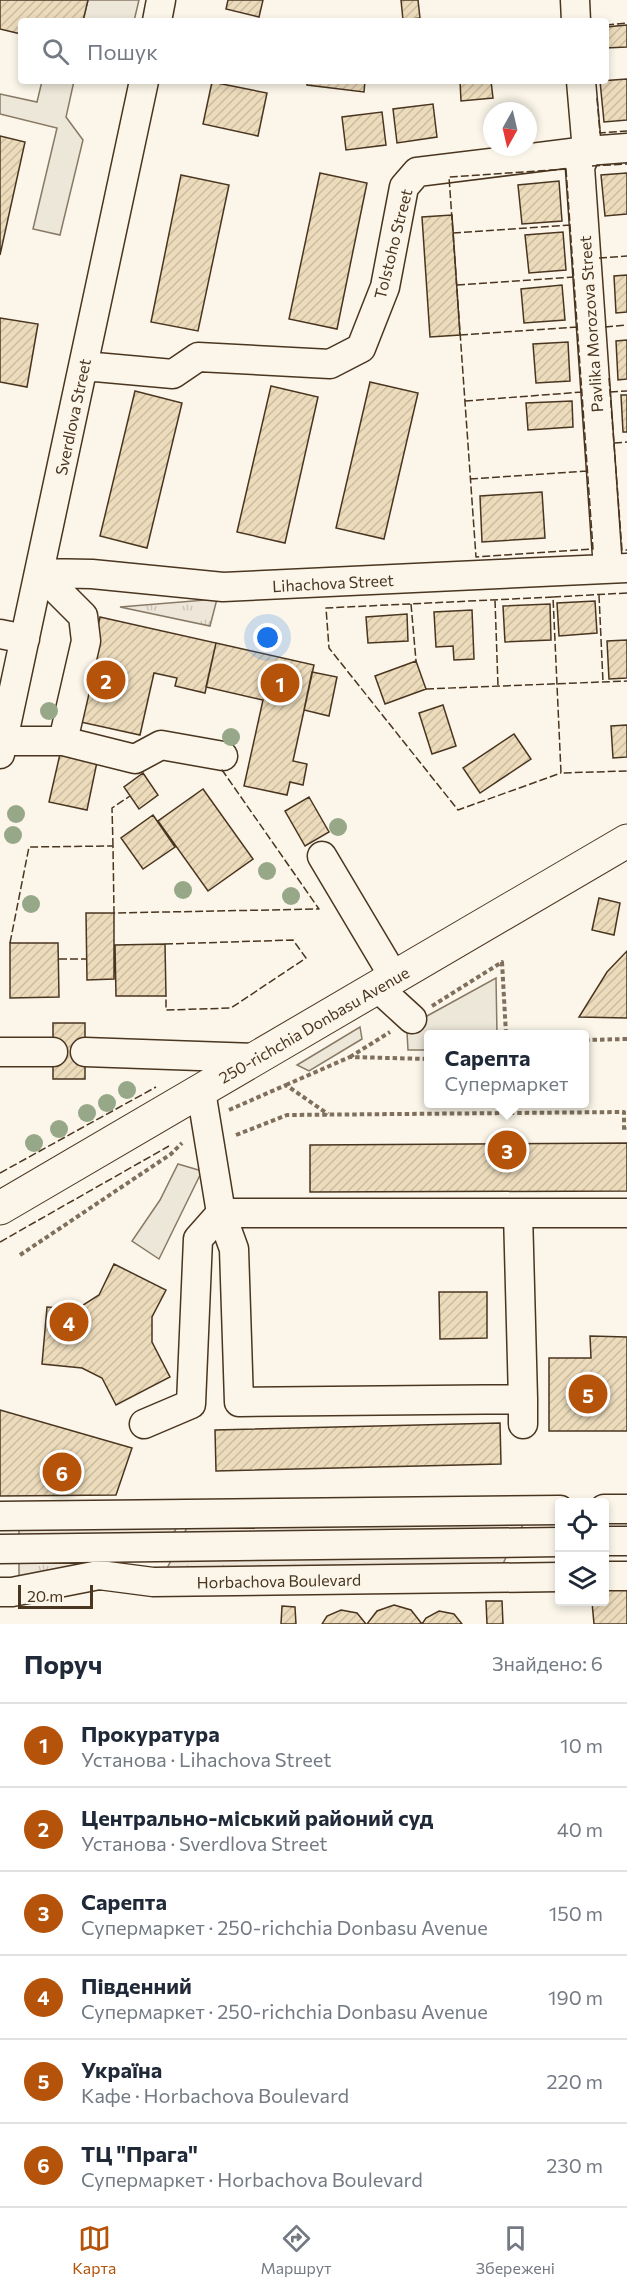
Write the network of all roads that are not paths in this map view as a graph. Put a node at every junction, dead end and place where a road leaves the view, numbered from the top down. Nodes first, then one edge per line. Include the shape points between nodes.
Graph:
1 (161, 0) edge
2 (574, 0) edge
3 (158, 18) edge
4 (576, 18) edge
5 (143, 84) edge
6 (581, 84) edge
7 (627, 148) edge
8 (587, 151) junction
9 (84, 366) junction
10 (617, 569) edge
11 (40, 573) junction
12 (13, 637) edge
13 (63, 741) junction
14 (1, 747) edge
15 (223, 756) dead end
16 (627, 841) edge
17 (322, 856) dead end
18 (386, 982) junction
19 (412, 1019) road end
20 (0, 1052) edge
21 (53, 1052) dead end
22 (85, 1052) dead end
23 (256, 1058) junction
24 (206, 1119) junction
25 (0, 1208) edge
26 (221, 1213) junction
27 (518, 1213) junction
28 (627, 1213) edge
29 (144, 1424) dead end
30 (609, 1509) edge
31 (627, 1509) edge
32 (547, 1511) edge
33 (189, 1514) junction
34 (4, 1516) edge
35 (609, 1541) edge
36 (627, 1541) edge
37 (518, 1542) junction
38 (555, 1542) edge
39 (172, 1547) junction
40 (5, 1549) edge
41 (609, 1576) edge
42 (627, 1576) edge
43 (555, 1577) edge
44 (500, 1578) junction
45 (153, 1582) junction
46 (6, 1592) edge

1 - 3 street
2 - 4 street
5 - 9 street, Sverdlova Street
6 - 8 street, Pavlika Morozova Street
7 - 8 street, Tolstoho Street
8 - 9 street, Tolstoho Street via 417,172 404,187 385,287 361,348 330,364 198,357 173,374
8 - 10 street, Pavlika Morozova Street via 580,167
9 - 11 street, Sverdlova Street
10 - 11 street, Lihachova Street via 223,587
11 - 12 street, Sverdlova Street
11 - 13 street via 83,616 86,641
12 - 14 street, Sverdlova Street
13 - 14 street
13 - 15 street via 135,759 161,745
16 - 18 main road, 250-richchia Donbasu Avenue
17 - 18 street
18 - 19 street
18 - 23 main road, 250-richchia Donbasu Avenue
20 - 21 street
22 - 23 street
23 - 24 main road, 250-richchia Donbasu Avenue
24 - 25 main road, 250-richchia Donbasu Avenue
24 - 26 street
26 - 27 street
26 - 27 street via 234,1249 239,1402 523,1411
26 - 29 street via 198,1239 191,1404
27 - 28 street
30 - 31 street
32 - 33 street
32 - 37 street
33 - 34 street
33 - 39 street
34 - 40 street
35 - 36 street
37 - 38 street
37 - 39 street
37 - 44 street
39 - 40 street
39 - 45 street
40 - 46 street
41 - 42 street
43 - 44 street, Horbachova Boulevard
44 - 45 street, Horbachova Boulevard
45 - 46 street, Horbachova Boulevard via 99,1575

